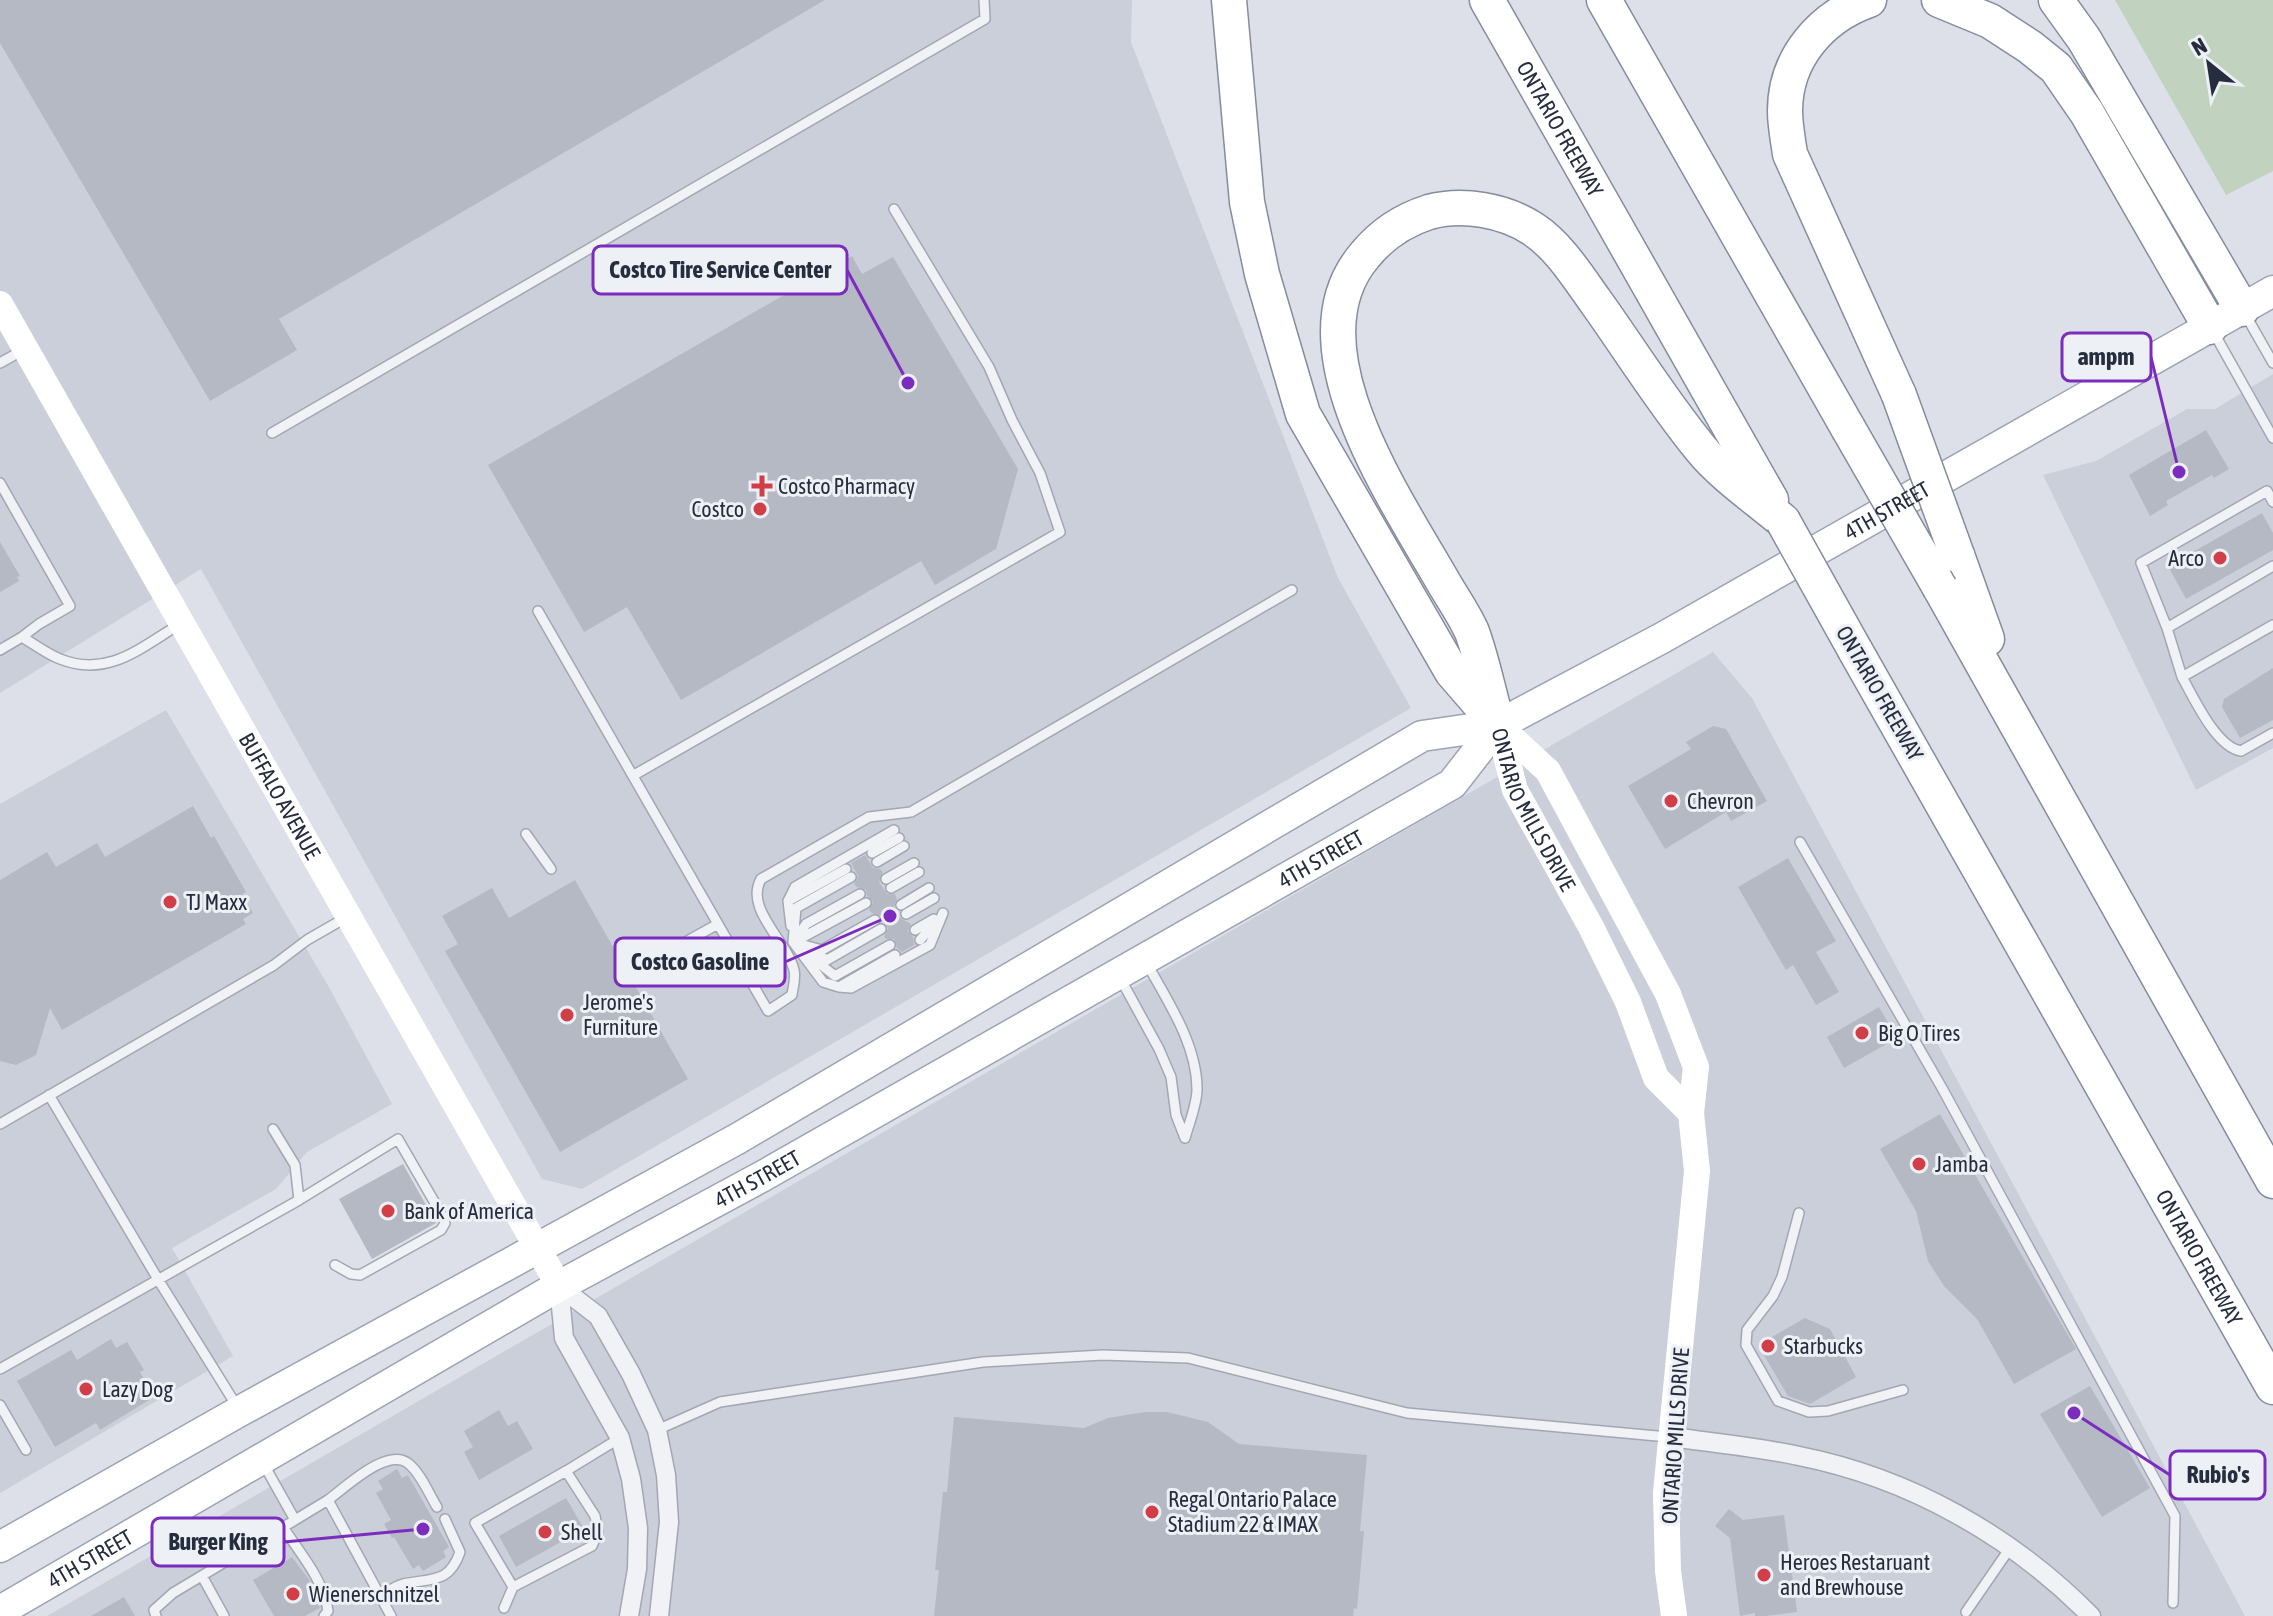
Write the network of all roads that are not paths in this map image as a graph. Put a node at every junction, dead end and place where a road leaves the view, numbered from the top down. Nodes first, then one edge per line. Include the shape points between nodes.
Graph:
1 (984, 0) edge
2 (1229, 0) edge
3 (1487, 0) edge
4 (1604, 0) edge
5 (1869, 0) edge
6 (1939, 0) edge
7 (2056, 0) edge
8 (894, 209) dead end
9 (2273, 291) edge
10 (0, 304) edge
11 (2242, 309) junction
12 (2210, 327) junction
13 (25, 349) junction
14 (0, 363) edge
15 (2273, 363) edge
16 (272, 433) dead end
17 (2273, 438) edge
18 (1748, 478) junction
19 (0, 483) edge
20 (2273, 502) edge
21 (2273, 566) edge
22 (1292, 590) dead end
23 (538, 611) dead end
24 (180, 624) junction
25 (2273, 625) edge
26 (2167, 628) junction
27 (22, 637) junction
28 (0, 650) edge
29 (2182, 677) junction
30 (1498, 725) junction
31 (2022, 733) junction
32 (2273, 733) edge
33 (634, 775) junction
34 (526, 834) dead end
35 (1800, 842) dead end
36 (874, 858) dead end
37 (916, 868) dead end
38 (551, 869) dead end
39 (889, 884) dead end
40 (931, 893) dead end
41 (860, 894) dead end
42 (788, 901) junction
43 (866, 903) dead end
44 (903, 910) dead end
45 (943, 913) junction
46 (347, 917) junction
47 (718, 924) junction
48 (878, 924) dead end
49 (915, 930) dead end
50 (920, 940) dead end
51 (793, 942) junction
52 (890, 945) dead end
53 (783, 948) junction
54 (662, 955) dead end
55 (895, 955) dead end
56 (1144, 958) junction
57 (1117, 973) junction
58 (839, 987) junction
59 (49, 1095) junction
60 (1691, 1113) junction
61 (0, 1124) edge
62 (273, 1129) dead end
63 (2273, 1181) edge
64 (299, 1200) junction
65 (1799, 1213) dead end
66 (538, 1250) junction
67 (335, 1265) dead end
68 (159, 1281) junction
69 (559, 1286) junction
70 (0, 1369) edge
71 (2273, 1387) edge
72 (1903, 1390) dead end
73 (0, 1405) edge
74 (240, 1411) junction
75 (657, 1430) junction
76 (1672, 1437) junction
77 (620, 1438) junction
78 (26, 1450) dead end
79 (262, 1460) junction
80 (566, 1471) junction
81 (328, 1500) junction
82 (437, 1507) dead end
83 (445, 1519) dead end
84 (295, 1520) junction
85 (283, 1527) junction
86 (0, 1547) edge
87 (2010, 1548) junction
88 (202, 1576) junction
89 (513, 1587) junction
90 (380, 1596) junction
91 (2173, 1603) dead end
92 (504, 1608) dead end
93 (0, 1611) edge
94 (1966, 1612) dead end
95 (156, 1616) edge
96 (224, 1616) edge
97 (324, 1616) edge
98 (391, 1616) edge
99 (629, 1616) edge
100 (659, 1616) edge
101 (1674, 1616) edge
102 (2091, 1616) edge

1 - 16 lane via 985,19
2 - 30 highway via 1247,202 1303,414 1452,672
3 - 18 highway, ONTARIO FREEWAY
4 - 31 highway, bridge
5 - 31 highway, bridge via 1826,23 1810,39 1788,80 1784,112 1790,154 1899,395
6 - 12 highway via 1990,21 2056,68
7 - 11 highway
8 - 33 lane via 989,367 1040,473 1060,532
9 - 11 main road, 4TH STREET
10 - 13 street, BUFFALO AVENUE
11 - 12 main road, 4TH STREET
11 - 15 lane
12 - 17 lane
12 - 30 main road, 4TH STREET
13 - 14 lane
13 - 24 street, BUFFALO AVENUE
18 - 30 highway via 1703,451 1581,281 1534,229 1501,214 1466,207 1409,218 1374,243 1343,287 1337,324 1341,365 1359,425 1386,481 1471,632
18 - 71 highway, ONTARIO FREEWAY, bridge via 1783,521
19 - 27 lane via 70,606
20 - 26 lane via 2267,491 2141,563
21 - 26 lane
22 - 53 lane via 911,812 869,817 761,879 757,901
23 - 33 lane
24 - 27 lane via 120,659 94,667 60,659
24 - 46 street, BUFFALO AVENUE
25 - 29 lane
26 - 29 lane
27 - 28 lane
29 - 32 lane via 2212,730 2232,750 2241,751
30 - 56 main road, 4TH STREET via 1452,784
30 - 60 street, ONTARIO MILLS DRIVE via 1515,790 1604,952 1656,1078
30 - 60 street, ONTARIO MILLS DRIVE via 1548,771 1668,994 1696,1067
30 - 66 main road, 4TH STREET via 1422,736 814,1095
31 - 63 highway
33 - 47 lane
34 - 38 lane
35 - 91 lane via 1942,1088 2175,1516
36 - 42 lane via 899,838 795,887
37 - 39 lane
40 - 44 lane
41 - 51 lane via 806,924
42 - 51 lane
42 - 51 lane via 848,873 796,908
43 - 51 lane
45 - 49 lane
45 - 50 lane
45 - 58 lane via 930,945 851,988
46 - 59 lane
46 - 66 street, BUFFALO AVENUE
47 - 53 lane via 768,1011 792,995 794,969
47 - 54 lane
48 - 51 lane via 822,950
51 - 52 lane via 835,976
51 - 53 lane
51 - 58 lane via 823,982
55 - 58 lane
56 - 57 main road, 4TH STREET
56 - 57 lane via 1193,1061 1197,1090 1185,1138 1171,1077
57 - 69 main road, 4TH STREET via 777,1169
59 - 61 lane
59 - 68 lane
60 - 76 street, ONTARIO MILLS DRIVE via 1697,1171
62 - 64 lane via 295,1165
64 - 67 lane via 398,1139 443,1217 441,1230 367,1273 351,1274
64 - 68 lane
65 - 72 lane via 1782,1277 1747,1330 1746,1345 1778,1401 1809,1412 1828,1411
66 - 69 street, BUFFALO AVENUE
66 - 74 main road, 4TH STREET
68 - 70 lane
68 - 74 lane
69 - 75 street via 598,1316
69 - 77 street via 564,1338
69 - 79 main road, 4TH STREET
73 - 78 lane
74 - 86 main road, 4TH STREET
75 - 76 lane via 720,1402 983,1362 1103,1355 1188,1358 1407,1413
75 - 100 street via 669,1522
76 - 87 street via 1800,1456 1879,1477 1951,1510
76 - 101 street, ONTARIO MILLS DRIVE via 1666,1493
77 - 80 lane
77 - 99 street via 638,1528
79 - 84 lane
79 - 93 main road, 4TH STREET
80 - 89 lane via 595,1516 598,1532 592,1546
80 - 89 lane via 475,1523
81 - 82 lane via 388,1459 402,1459
81 - 84 lane
81 - 90 lane
83 - 90 lane via 460,1552 455,1567 446,1575 399,1585
84 - 85 lane
85 - 88 lane
85 - 97 lane via 319,1582 327,1604
87 - 94 lane
87 - 102 street
88 - 95 lane via 173,1593 154,1610
88 - 96 lane
89 - 92 lane
90 - 98 lane

